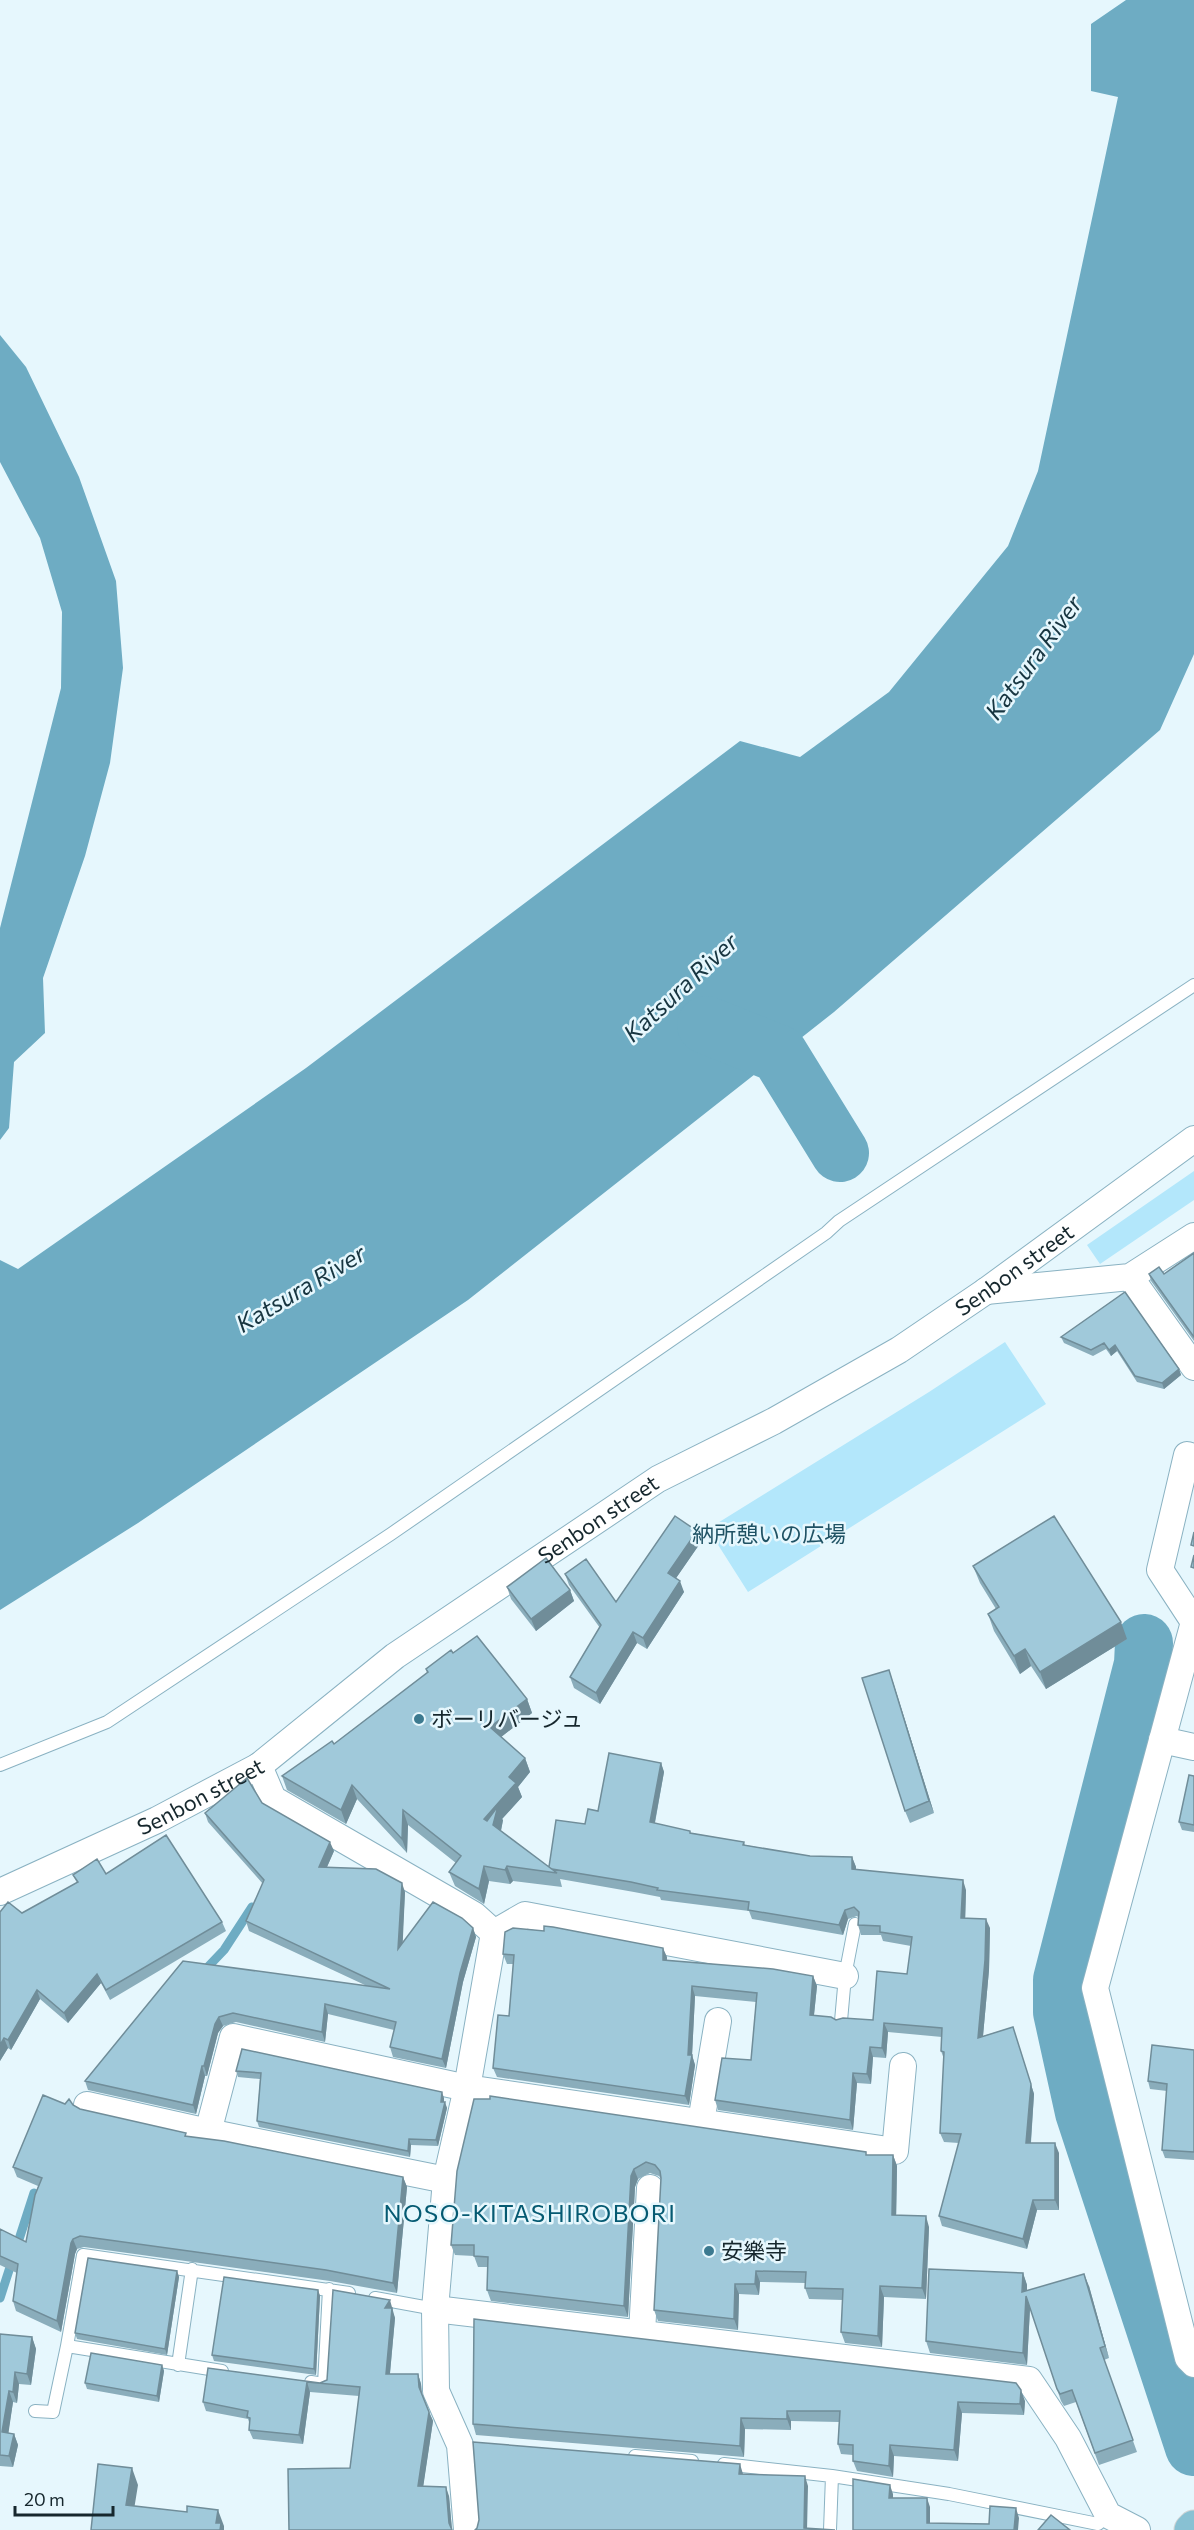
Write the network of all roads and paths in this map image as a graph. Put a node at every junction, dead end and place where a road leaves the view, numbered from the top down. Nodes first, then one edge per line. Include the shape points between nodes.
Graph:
1 (1194, 985) edge
2 (1194, 1139) edge
3 (1194, 1236) edge
4 (1130, 1277) junction
5 (986, 1291) junction
6 (1194, 1367) edge
7 (1194, 1457) edge
8 (1162, 1740) junction
9 (1194, 1747) edge
10 (0, 1765) edge
11 (259, 1766) junction
12 (0, 1892) edge
13 (855, 1924) edge
14 (495, 1933) junction
15 (845, 1976) junction
16 (842, 2020) edge
17 (718, 2021) dead end
18 (903, 2066) dead end
19 (467, 2088) junction
20 (87, 2104) dead end
21 (701, 2122) junction
22 (208, 2132) junction
23 (446, 2180) junction
24 (650, 2188) dead end
25 (192, 2269) junction
26 (330, 2289) junction
27 (435, 2309) junction
28 (642, 2333) junction
29 (67, 2346) junction
30 (1194, 2364) edge
31 (178, 2365) junction
32 (234, 2372) edge
33 (302, 2381) edge
34 (34, 2411) dead end
35 (617, 2454) edge
36 (832, 2476) junction
37 (1108, 2515) junction
38 (1194, 2527) edge
39 (468, 2530) edge
40 (830, 2530) edge
41 (1137, 2530) edge
42 (1191, 2530) edge

1 - 10 lane via 839,1221 391,1534 107,1722
2 - 5 street, Senbon street
3 - 4 street
4 - 5 street
4 - 6 street
5 - 11 street, Senbon street via 899,1350 774,1421 658,1479 395,1656
7 - 8 street via 1187,1455 1160,1570 1194,1622
8 - 9 street
8 - 30 street via 1095,1988 1188,2358
11 - 12 street, Senbon street via 157,1820
11 - 14 street via 273,1799 474,1915
13 - 15 lane
14 - 15 street via 525,1915
14 - 19 street
15 - 16 lane
17 - 21 street
18 - 21 street via 895,2151
19 - 21 street
19 - 22 street via 234,2037
19 - 23 street
20 - 22 street
22 - 23 street
23 - 27 street
24 - 28 street
25 - 26 lane
25 - 29 lane via 83,2255
25 - 31 lane
26 - 27 lane
26 - 33 lane via 324,2384
27 - 28 street
27 - 39 street via 436,2391 468,2444
28 - 37 street via 1029,2380 1068,2438
29 - 31 lane
29 - 34 lane via 53,2412
31 - 32 lane
35 - 36 lane
36 - 37 lane via 949,2494 1098,2524
36 - 40 lane
37 - 41 street
38 - 42 main road

